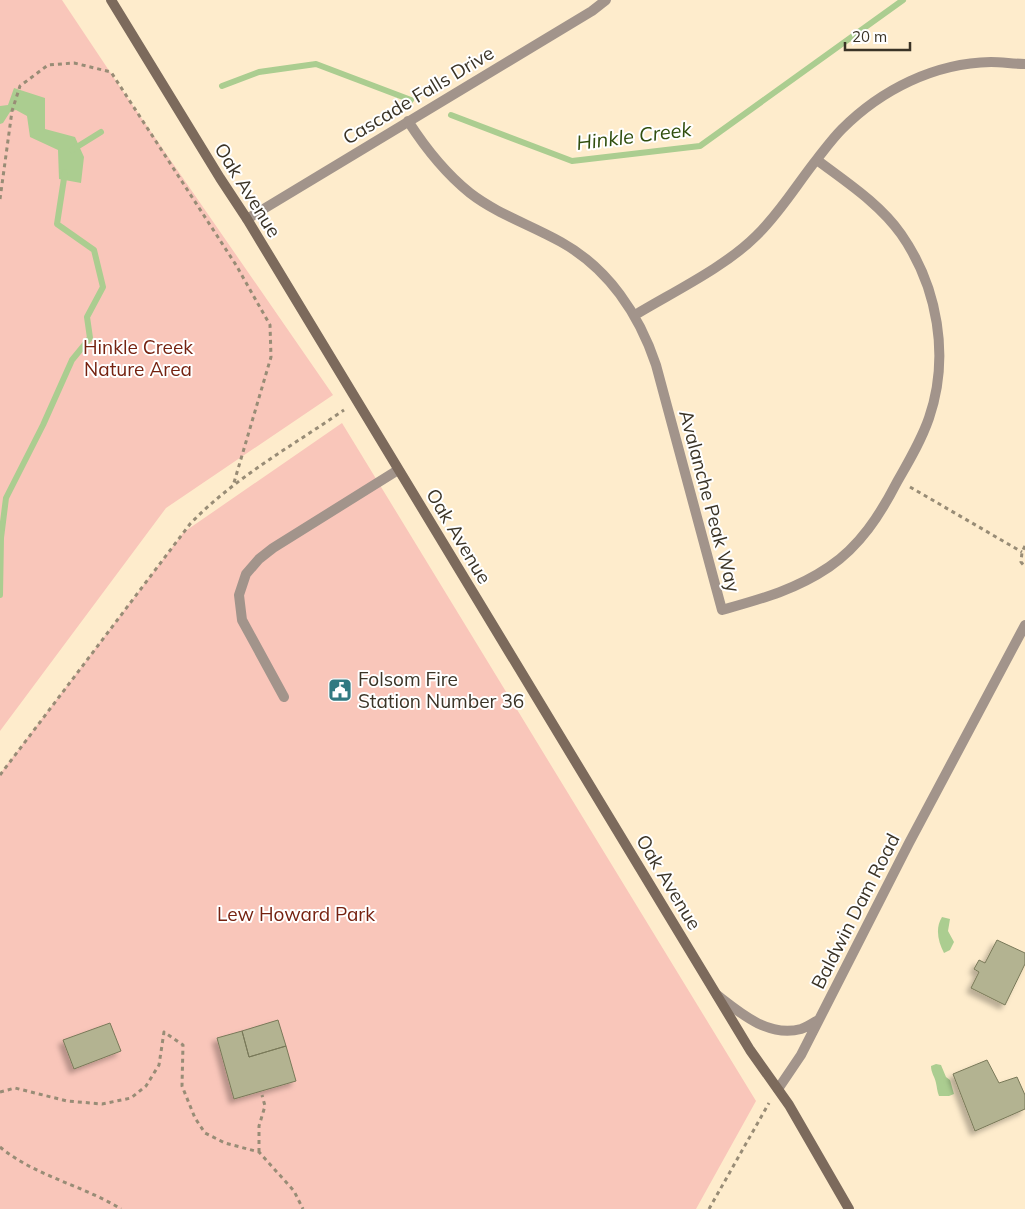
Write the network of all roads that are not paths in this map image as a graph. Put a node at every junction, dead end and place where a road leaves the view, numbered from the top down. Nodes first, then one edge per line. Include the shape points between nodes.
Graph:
1 (112, 0) edge
2 (606, 0) edge
3 (1025, 64) edge
4 (408, 121) junction
5 (817, 160) junction
6 (247, 219) junction
7 (635, 314) junction
8 (398, 470) junction
9 (1025, 626) edge
10 (284, 697) dead end
11 (717, 995) junction
12 (818, 1020) junction
13 (778, 1089) junction
14 (849, 1209) edge

1 - 6 main road, Oak Avenue
2 - 4 street, Cascade Falls Drive
3 - 5 street via 990,62 951,67 891,90 840,130
4 - 6 street, Cascade Falls Drive
4 - 7 street, Avalanche Peak Way via 446,172 472,194 581,255 607,278
5 - 7 street via 755,238 728,260
5 - 7 street, Avalanche Peak Way via 856,189 901,234 920,267 933,303 939,354 938,379 930,417 920,440 868,531 831,566 798,586 722,610 656,365
6 - 8 main road, Oak Avenue
8 - 10 street via 273,548 246,574 239,595 242,620
8 - 11 main road, Oak Avenue
9 - 12 street, Baldwin Dam Road
11 - 12 street via 751,1020 771,1028 800,1029
11 - 13 main road, Oak Avenue
12 - 13 street, Baldwin Dam Road
13 - 14 main road, Oak Avenue

